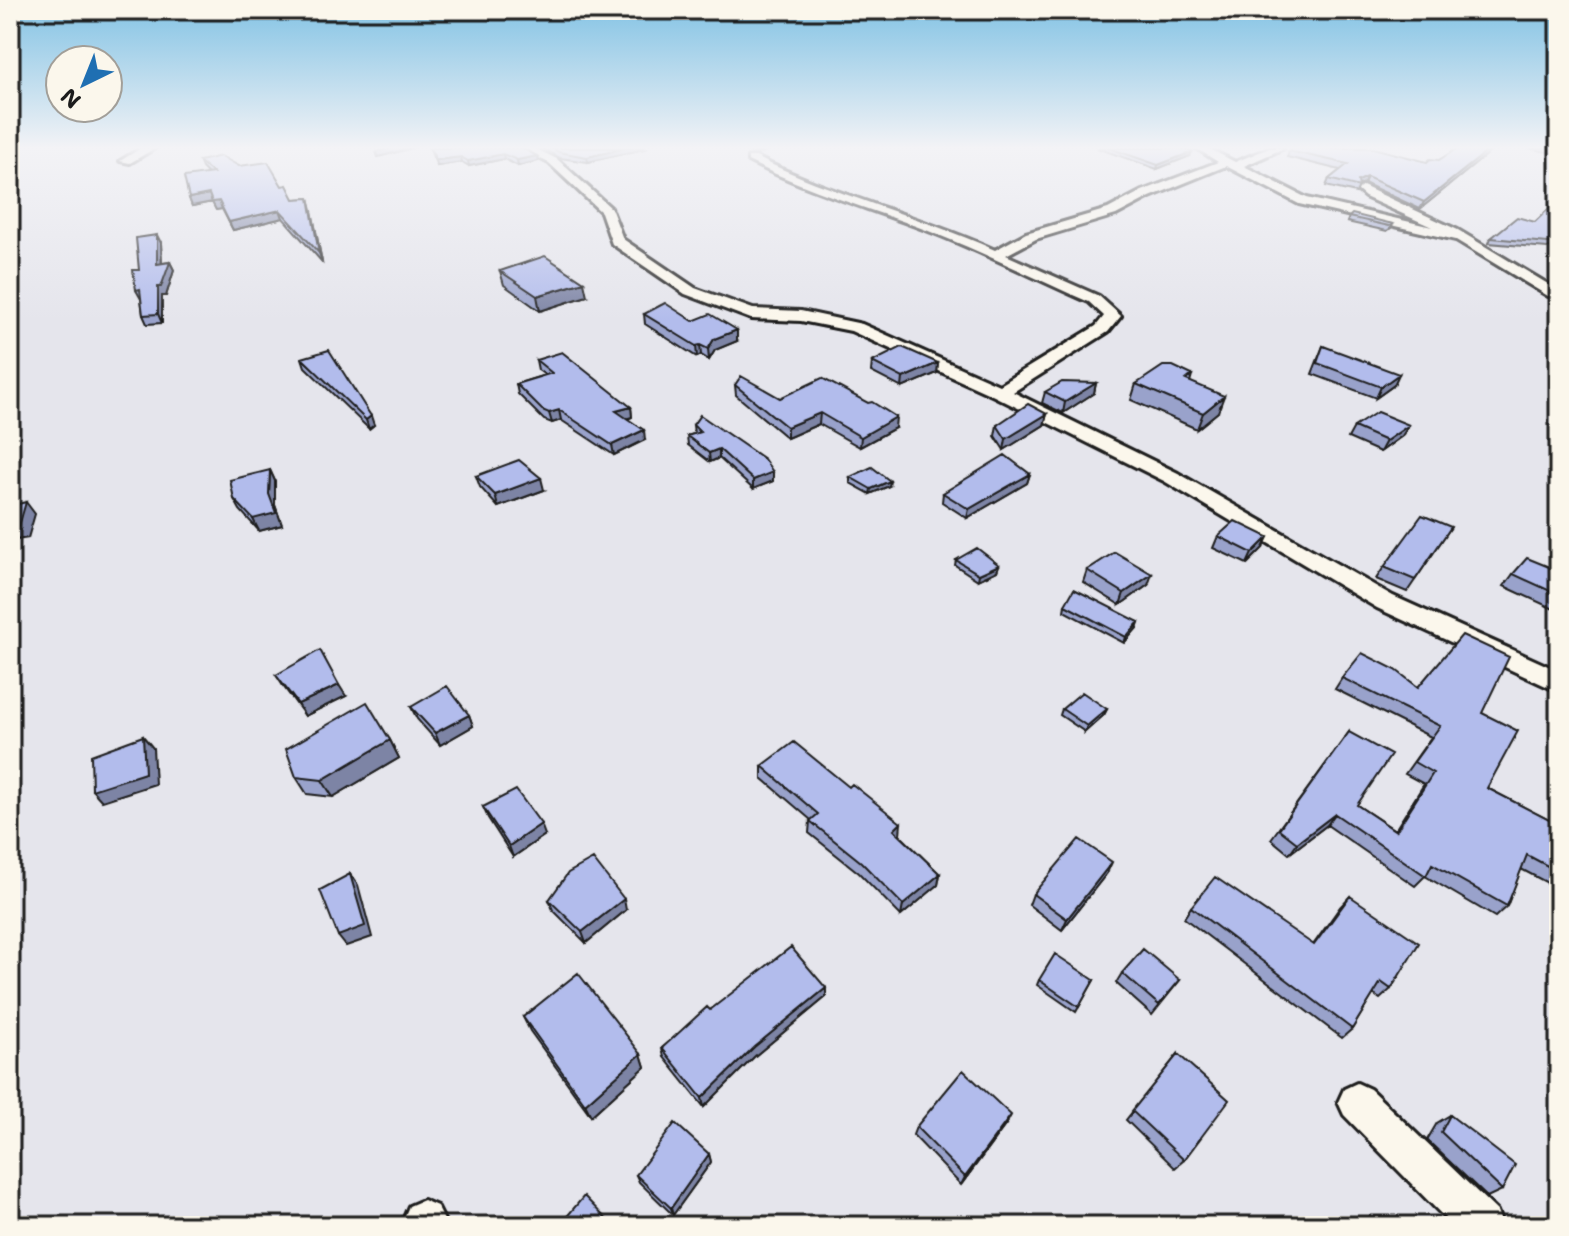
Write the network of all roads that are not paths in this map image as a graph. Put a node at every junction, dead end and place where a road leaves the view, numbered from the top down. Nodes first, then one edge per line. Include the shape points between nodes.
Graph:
1 (601, 206) edge
2 (867, 206) edge
3 (1124, 206) edge
4 (1323, 206) edge
5 (1394, 206) edge
6 (1456, 236) junction
7 (995, 255) junction
8 (1553, 293) dead end
9 (1000, 392) junction
10 (1559, 682) edge
11 (1357, 1102) dead end
12 (1482, 1226) edge

1 - 9 street via 617,241 690,291 751,314 801,316 856,327
2 - 7 street
3 - 7 street via 1031,236
4 - 6 street
5 - 6 street
6 - 8 street
7 - 9 street via 1094,299 1113,316 1102,329
9 - 10 street via 1171,477 1385,602
11 - 12 street

